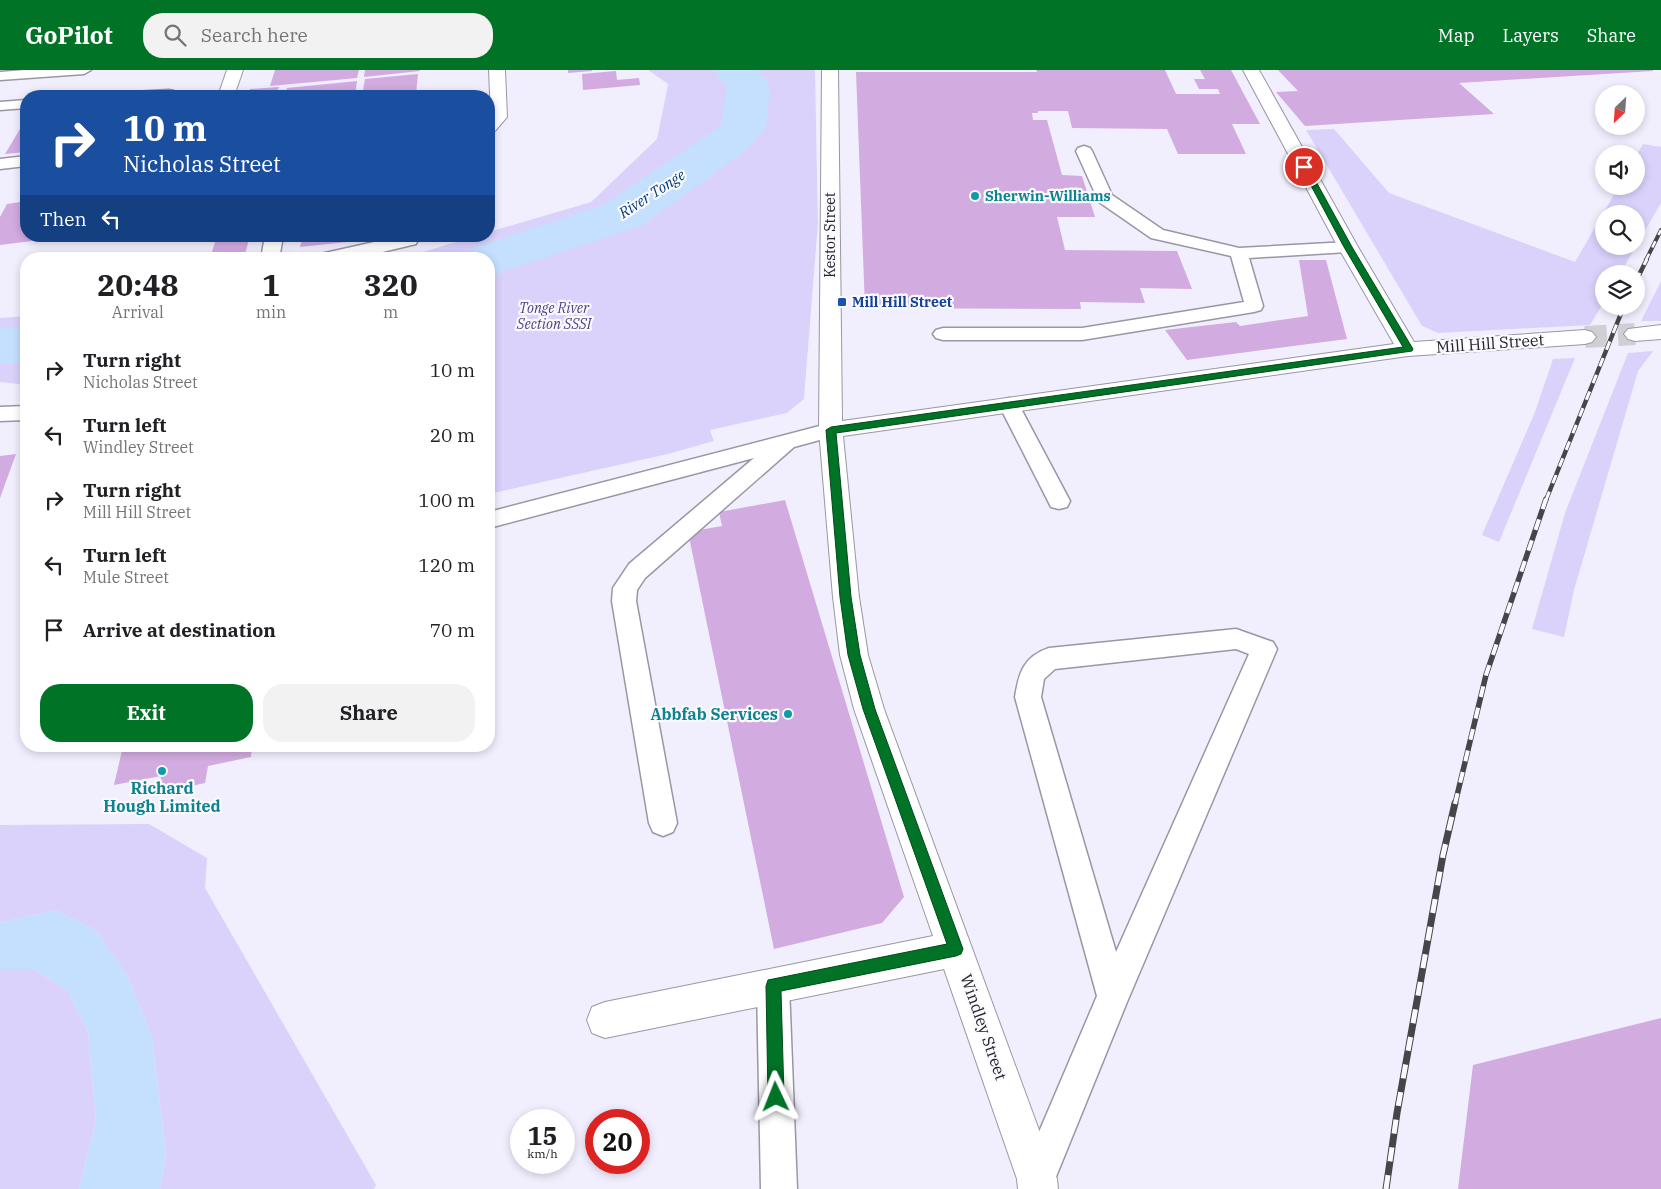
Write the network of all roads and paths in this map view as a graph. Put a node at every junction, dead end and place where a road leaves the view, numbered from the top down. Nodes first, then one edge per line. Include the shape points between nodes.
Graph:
1 (84, 70) edge
2 (235, 70) edge
3 (497, 70) edge
4 (830, 70) edge
5 (1251, 70) edge
6 (36, 72) edge
7 (0, 76) edge
8 (228, 90) edge
9 (20, 104) edge
10 (2, 106) dead end
11 (495, 121) edge
12 (1084, 151) dead end
13 (20, 162) edge
14 (0, 164) edge
15 (402, 242) edge
16 (1348, 247) junction
17 (359, 252) edge
18 (1239, 253) junction
19 (1661, 332) edge
20 (943, 334) dead end
21 (1635, 334) tunnel mouth
22 (1584, 337) tunnel mouth
23 (1408, 349) junction
24 (1008, 405) junction
25 (20, 413) edge
26 (0, 414) edge
27 (831, 430) junction
28 (786, 442) junction
29 (1059, 501) dead end
30 (495, 518) edge
31 (664, 823) dead end
32 (956, 949) junction
33 (773, 986) junction
34 (1113, 996) junction
35 (605, 1020) dead end
36 (1038, 1184) edge
37 (779, 1189) edge

1 - 6 lane
2 - 8 street
3 - 11 street via 499,117
4 - 27 street, Kestor Street
5 - 16 street
6 - 7 lane
9 - 10 lane
12 - 18 lane via 1105,198 1157,234
13 - 14 lane
15 - 17 lane
16 - 18 lane
16 - 23 street
18 - 20 lane via 1254,306 1082,334
19 - 21 street
22 - 23 street, Mill Hill Street
23 - 24 street, Mill Hill Street
24 - 27 street, Mill Hill Street
24 - 29 lane
25 - 26 lane
27 - 28 lane
27 - 32 street, Windley Street via 854,655 869,709
28 - 30 lane
28 - 31 lane via 637,570 626,588 624,601
32 - 33 street
32 - 36 street, Windley Street
33 - 35 street
33 - 37 lane
34 - 34 lane via 1028,697 1032,674 1049,659 1236,639 1264,649
34 - 36 lane

